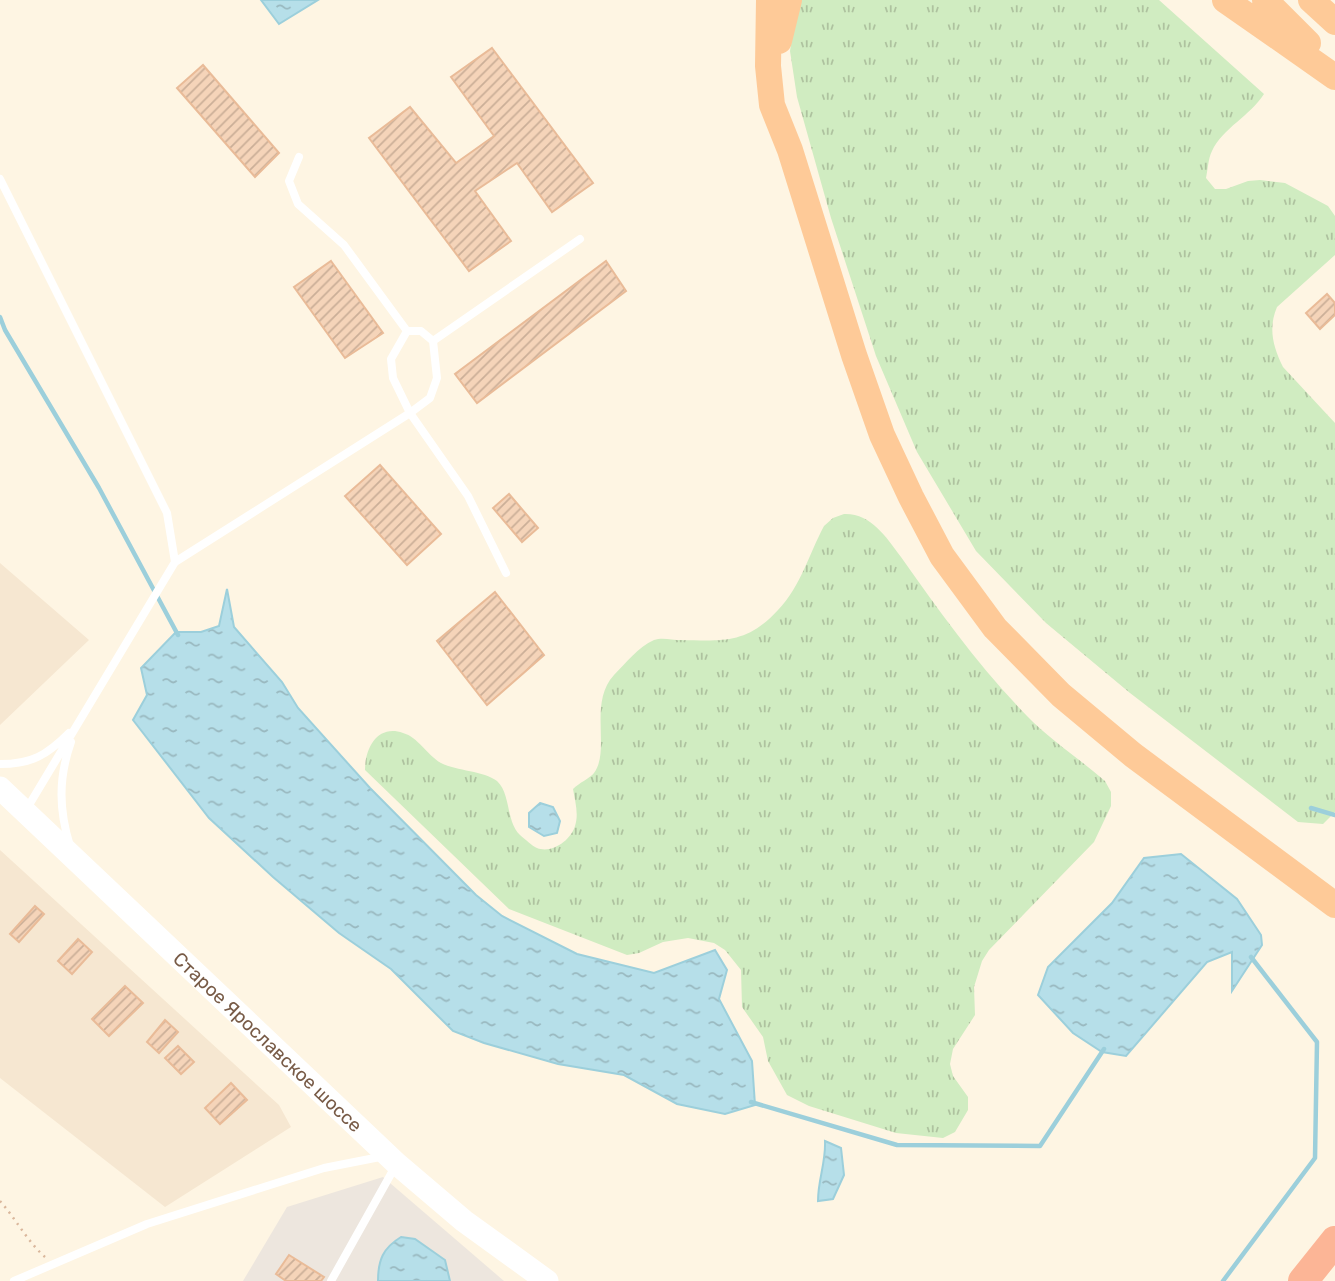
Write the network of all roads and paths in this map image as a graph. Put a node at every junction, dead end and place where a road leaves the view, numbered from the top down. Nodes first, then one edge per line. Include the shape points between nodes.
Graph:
1 (769, 0) edge
2 (789, 0) edge
3 (1225, 0) edge
4 (1265, 0) edge
5 (1311, 0) edge
6 (1335, 22) edge
7 (1335, 70) edge
8 (1335, 77) edge
9 (790, 150) junction
10 (299, 157) dead end
11 (0, 179) edge
12 (580, 239) dead end
13 (407, 331) junction
14 (433, 341) junction
15 (410, 413) junction
16 (175, 562) junction
17 (506, 573) dead end
18 (76, 726) junction
19 (0, 764) edge
20 (0, 788) edge
21 (25, 811) junction
22 (73, 857) junction
23 (1334, 904) edge
24 (392, 1160) junction
25 (0, 1201) edge
26 (1332, 1243) edge
27 (52, 1265) junction
28 (14, 1281) edge
29 (331, 1281) edge
30 (547, 1281) edge
31 (1304, 1281) edge

1 - 9 highway via 772,105
2 - 9 highway via 779,36
3 - 8 highway
4 - 7 highway
5 - 6 highway
9 - 23 highway via 882,435 942,556 1023,659 1094,724
10 - 13 lane via 289,181 298,204 344,245
11 - 16 lane via 167,513
12 - 14 lane
13 - 14 lane via 421,331
13 - 15 lane via 391,359 393,378
14 - 15 lane via 437,378 430,398
15 - 16 lane
15 - 17 lane via 468,496
16 - 18 lane
18 - 19 lane via 40,758
18 - 21 lane
18 - 22 lane via 60,786 63,823
20 - 21 main road, Старое Ярославское шоссе
21 - 22 main road, Старое Ярославское шоссе
22 - 24 main road, Старое Ярославское шоссе
24 - 27 lane via 324,1168 147,1224
24 - 29 lane
24 - 30 main road, Старое Ярославское шоссе via 464,1221
25 - 27 path
26 - 31 highway
27 - 28 lane

